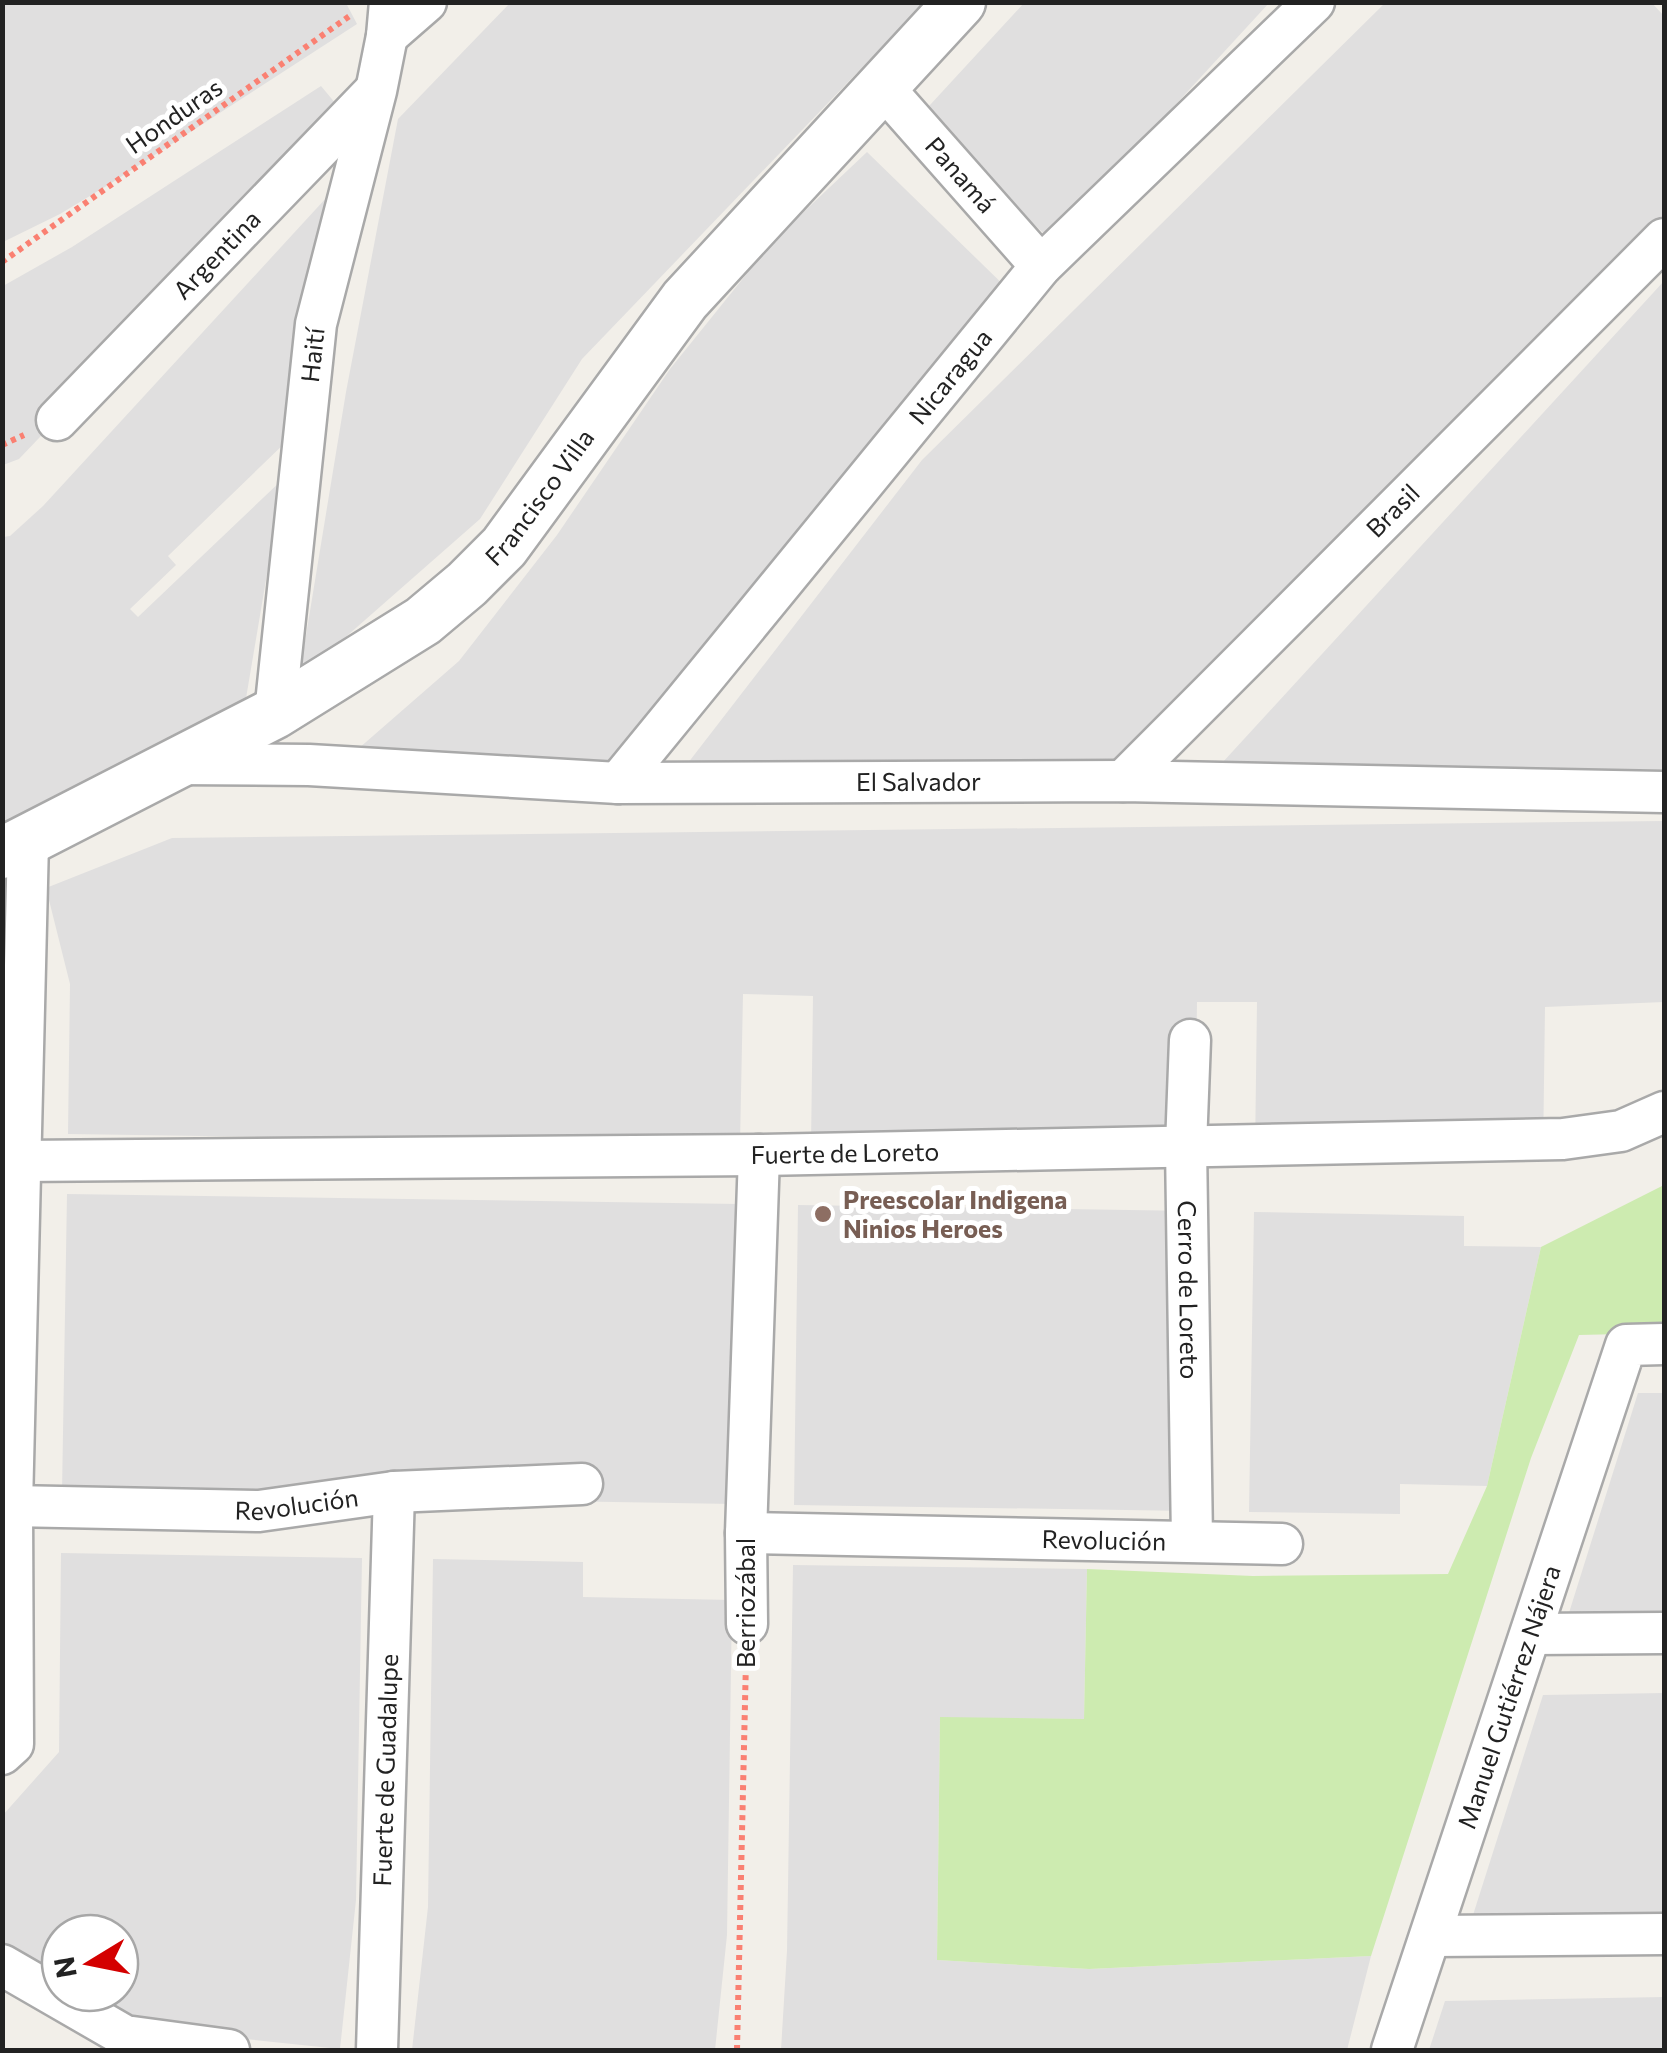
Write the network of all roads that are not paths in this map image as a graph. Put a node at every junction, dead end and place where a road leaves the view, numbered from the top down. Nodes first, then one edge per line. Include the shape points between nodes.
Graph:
1 (426, 2) edge
2 (960, 2) edge
3 (1314, 2) edge
4 (376, 17) edge
5 (881, 85) junction
6 (376, 91) junction
7 (1664, 239) edge
8 (1041, 266) junction
9 (57, 420) dead end
10 (274, 713) junction
11 (174, 764) junction
12 (1123, 781) junction
13 (618, 783) junction
14 (1664, 792) edge
15 (15, 847) edge
16 (1190, 1040) dead end
17 (1664, 1112) edge
18 (1186, 1146) junction
19 (759, 1155) junction
20 (20, 1161) junction
21 (1646, 1344) edge
22 (582, 1484) dead end
23 (394, 1492) junction
24 (12, 1506) junction
25 (746, 1534) junction
26 (1192, 1540) junction
27 (1282, 1544) dead end
28 (746, 1624) road end
29 (1664, 1633) edge
30 (1532, 1634) junction
31 (2, 1754) edge
32 (1664, 1934) edge
33 (1433, 1936) junction
34 (2, 1965) edge
35 (230, 2050) edge
36 (377, 2050) edge
37 (1392, 2050) edge

1 - 4 street
2 - 5 street, Francisco Villa
3 - 8 street, Nicaragua
4 - 6 street, Haití
5 - 8 street, Panamá
5 - 10 street, Francisco Villa via 685,300 492,559 424,620
6 - 9 street, Argentina
6 - 10 street, Haití via 316,324
7 - 12 street, Brasil
8 - 13 street, Nicaragua
10 - 11 street, Francisco Villa
11 - 13 street, El Salvador
11 - 15 street, Francisco Villa
12 - 13 street, El Salvador
12 - 14 street, El Salvador
15 - 20 street
16 - 18 street, Cerro de Loreto
17 - 18 street, Fuerte de Loreto via 1621,1131 1563,1139
18 - 19 street, Fuerte de Loreto
18 - 26 street, Cerro de Loreto
19 - 20 street, Fuerte de Loreto
19 - 25 street, Berriozábal
20 - 24 street
21 - 30 street, Manuel Gutiérrez Nájera
22 - 23 street, Revolución
23 - 24 street, Revolución via 259,1511
23 - 36 street, Fuerte de Guadalupe
24 - 31 street via 12,1744
25 - 26 street, Revolución
25 - 28 street, Berriozábal
26 - 27 street, Revolución
29 - 30 street
30 - 33 street, Manuel Gutiérrez Nájera
32 - 33 street
33 - 37 street, Manuel Gutiérrez Nájera
34 - 35 street via 125,2036

